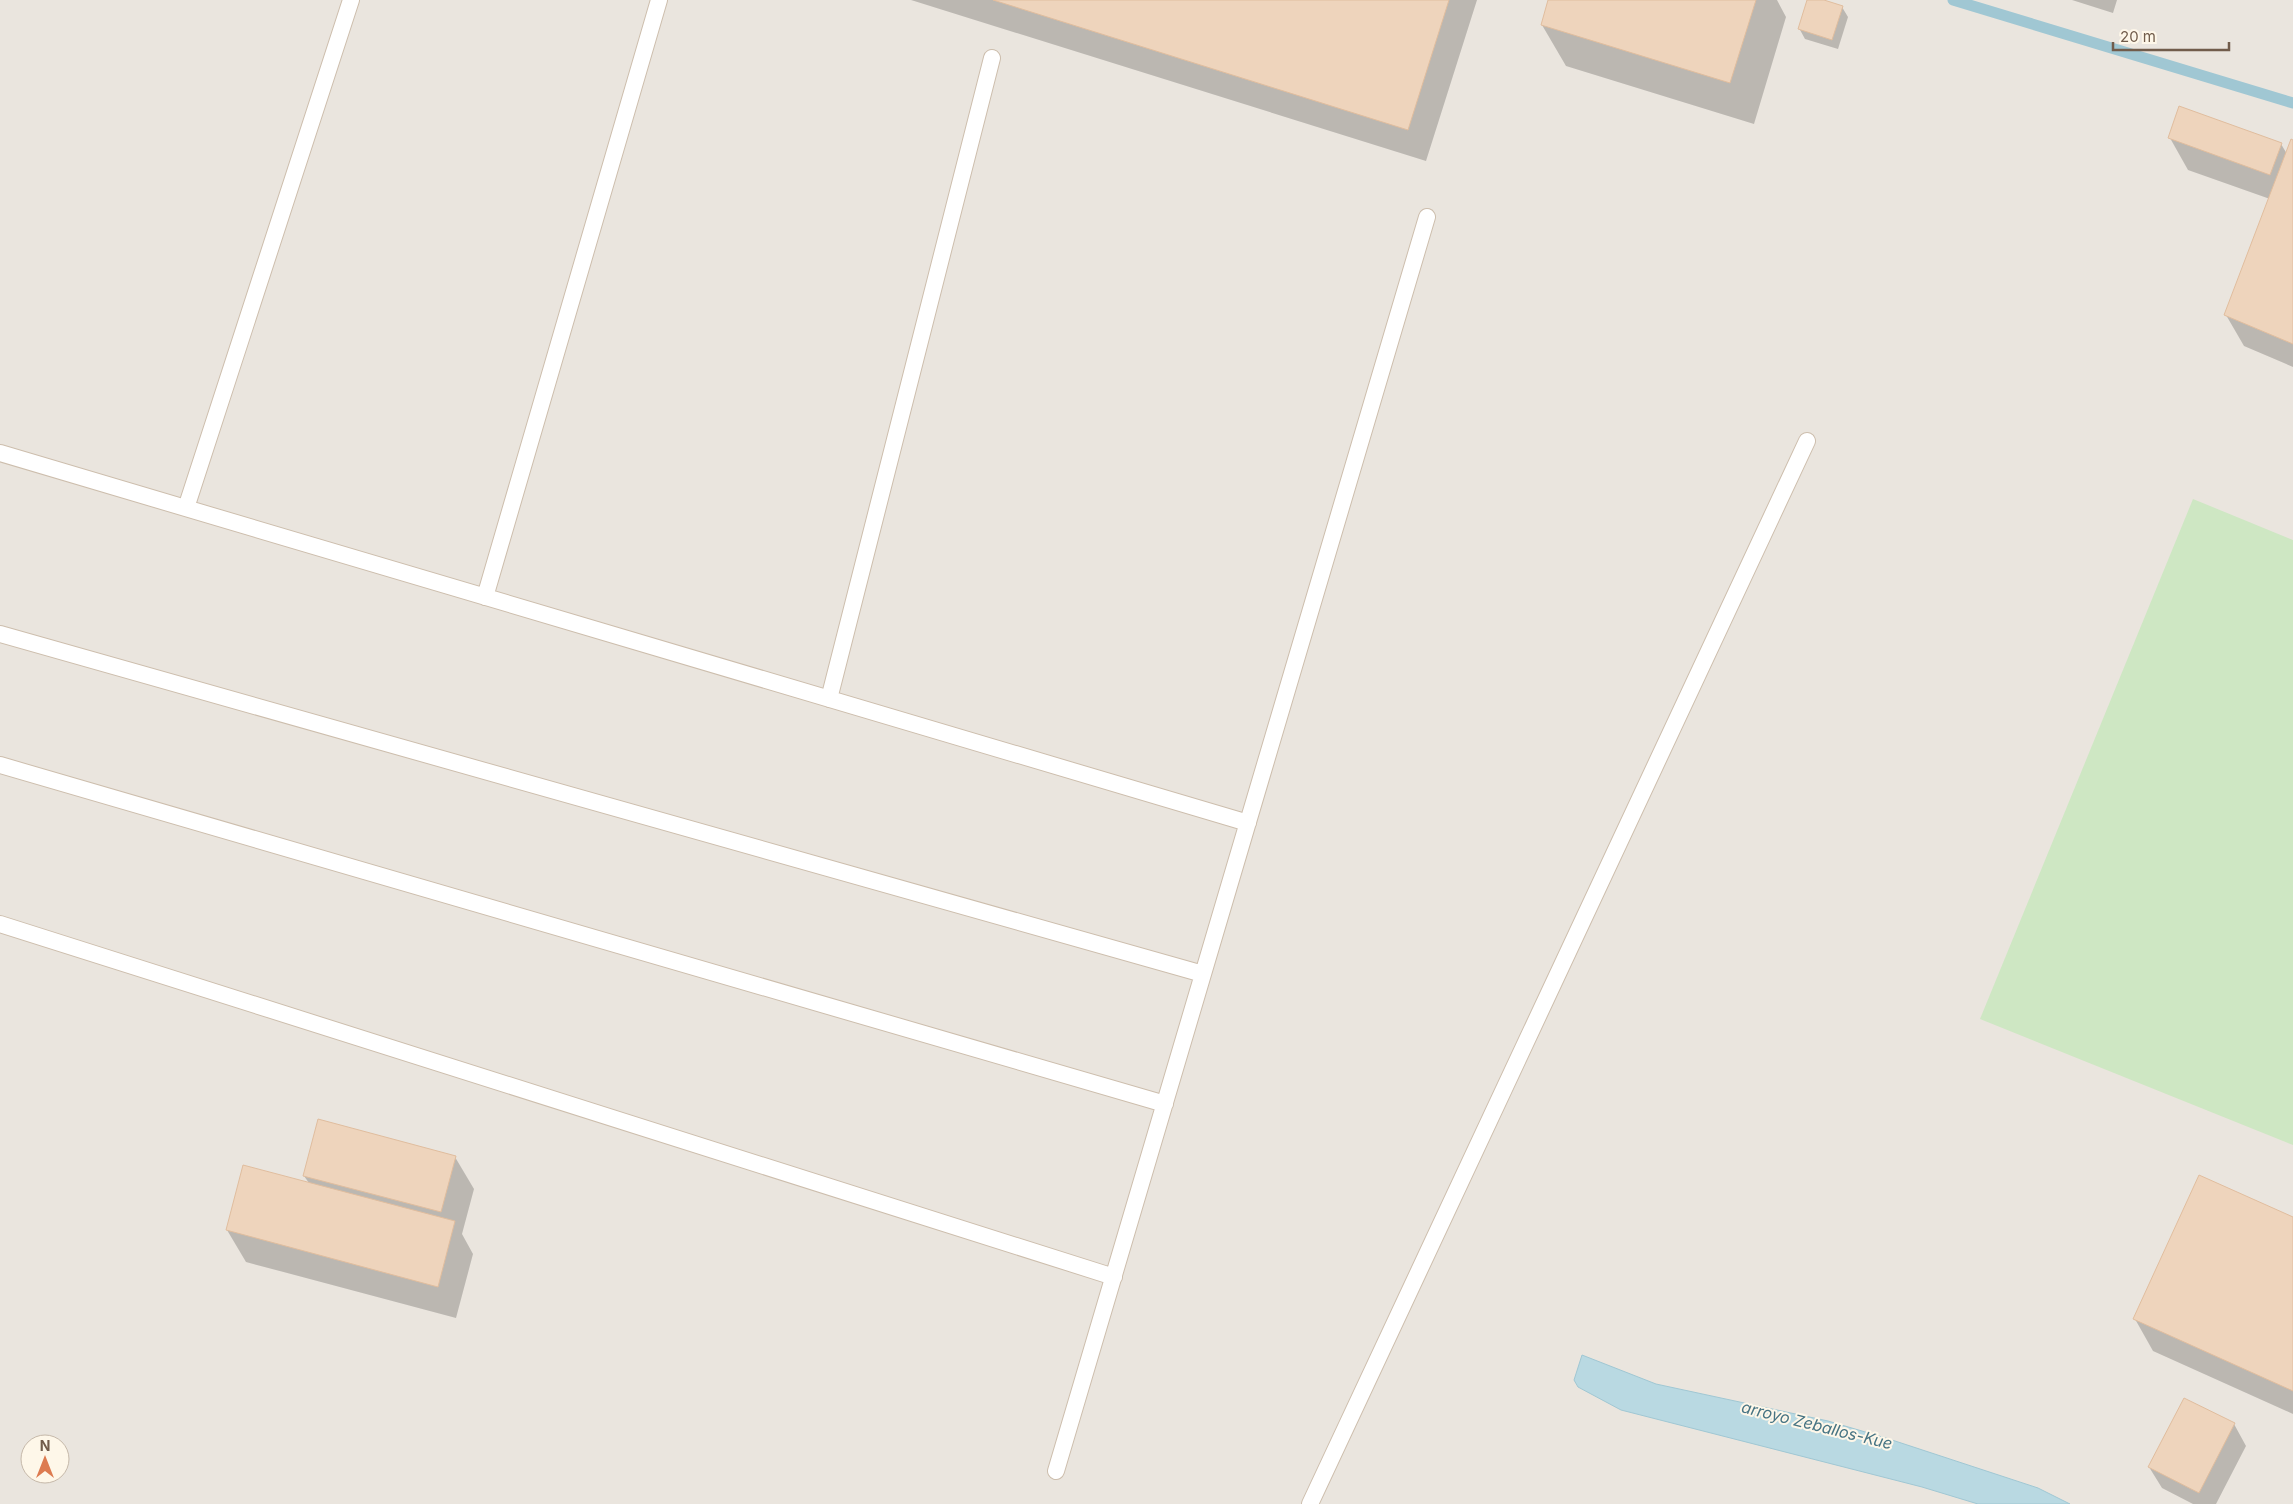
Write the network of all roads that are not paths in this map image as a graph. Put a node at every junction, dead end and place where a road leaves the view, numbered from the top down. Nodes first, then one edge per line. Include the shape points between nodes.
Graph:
1 (351, 0) edge
2 (659, 0) edge
3 (992, 58) dead end
4 (1427, 216) dead end
5 (1807, 441) dead end
6 (0, 453) edge
7 (186, 508) junction
8 (485, 597) junction
9 (0, 634) edge
10 (829, 699) junction
11 (0, 765) edge
12 (1248, 822) junction
13 (0, 924) edge
14 (1203, 974) junction
15 (1165, 1104) junction
16 (1114, 1276) junction
17 (1056, 1472) dead end
18 (1310, 1504) edge

1 - 7 lane
2 - 8 lane
3 - 10 lane
4 - 12 lane
5 - 18 lane
6 - 7 lane
7 - 8 lane
8 - 10 lane
9 - 14 lane
10 - 12 lane
11 - 15 lane
12 - 14 lane
13 - 16 lane
14 - 15 lane
15 - 16 lane
16 - 17 lane

